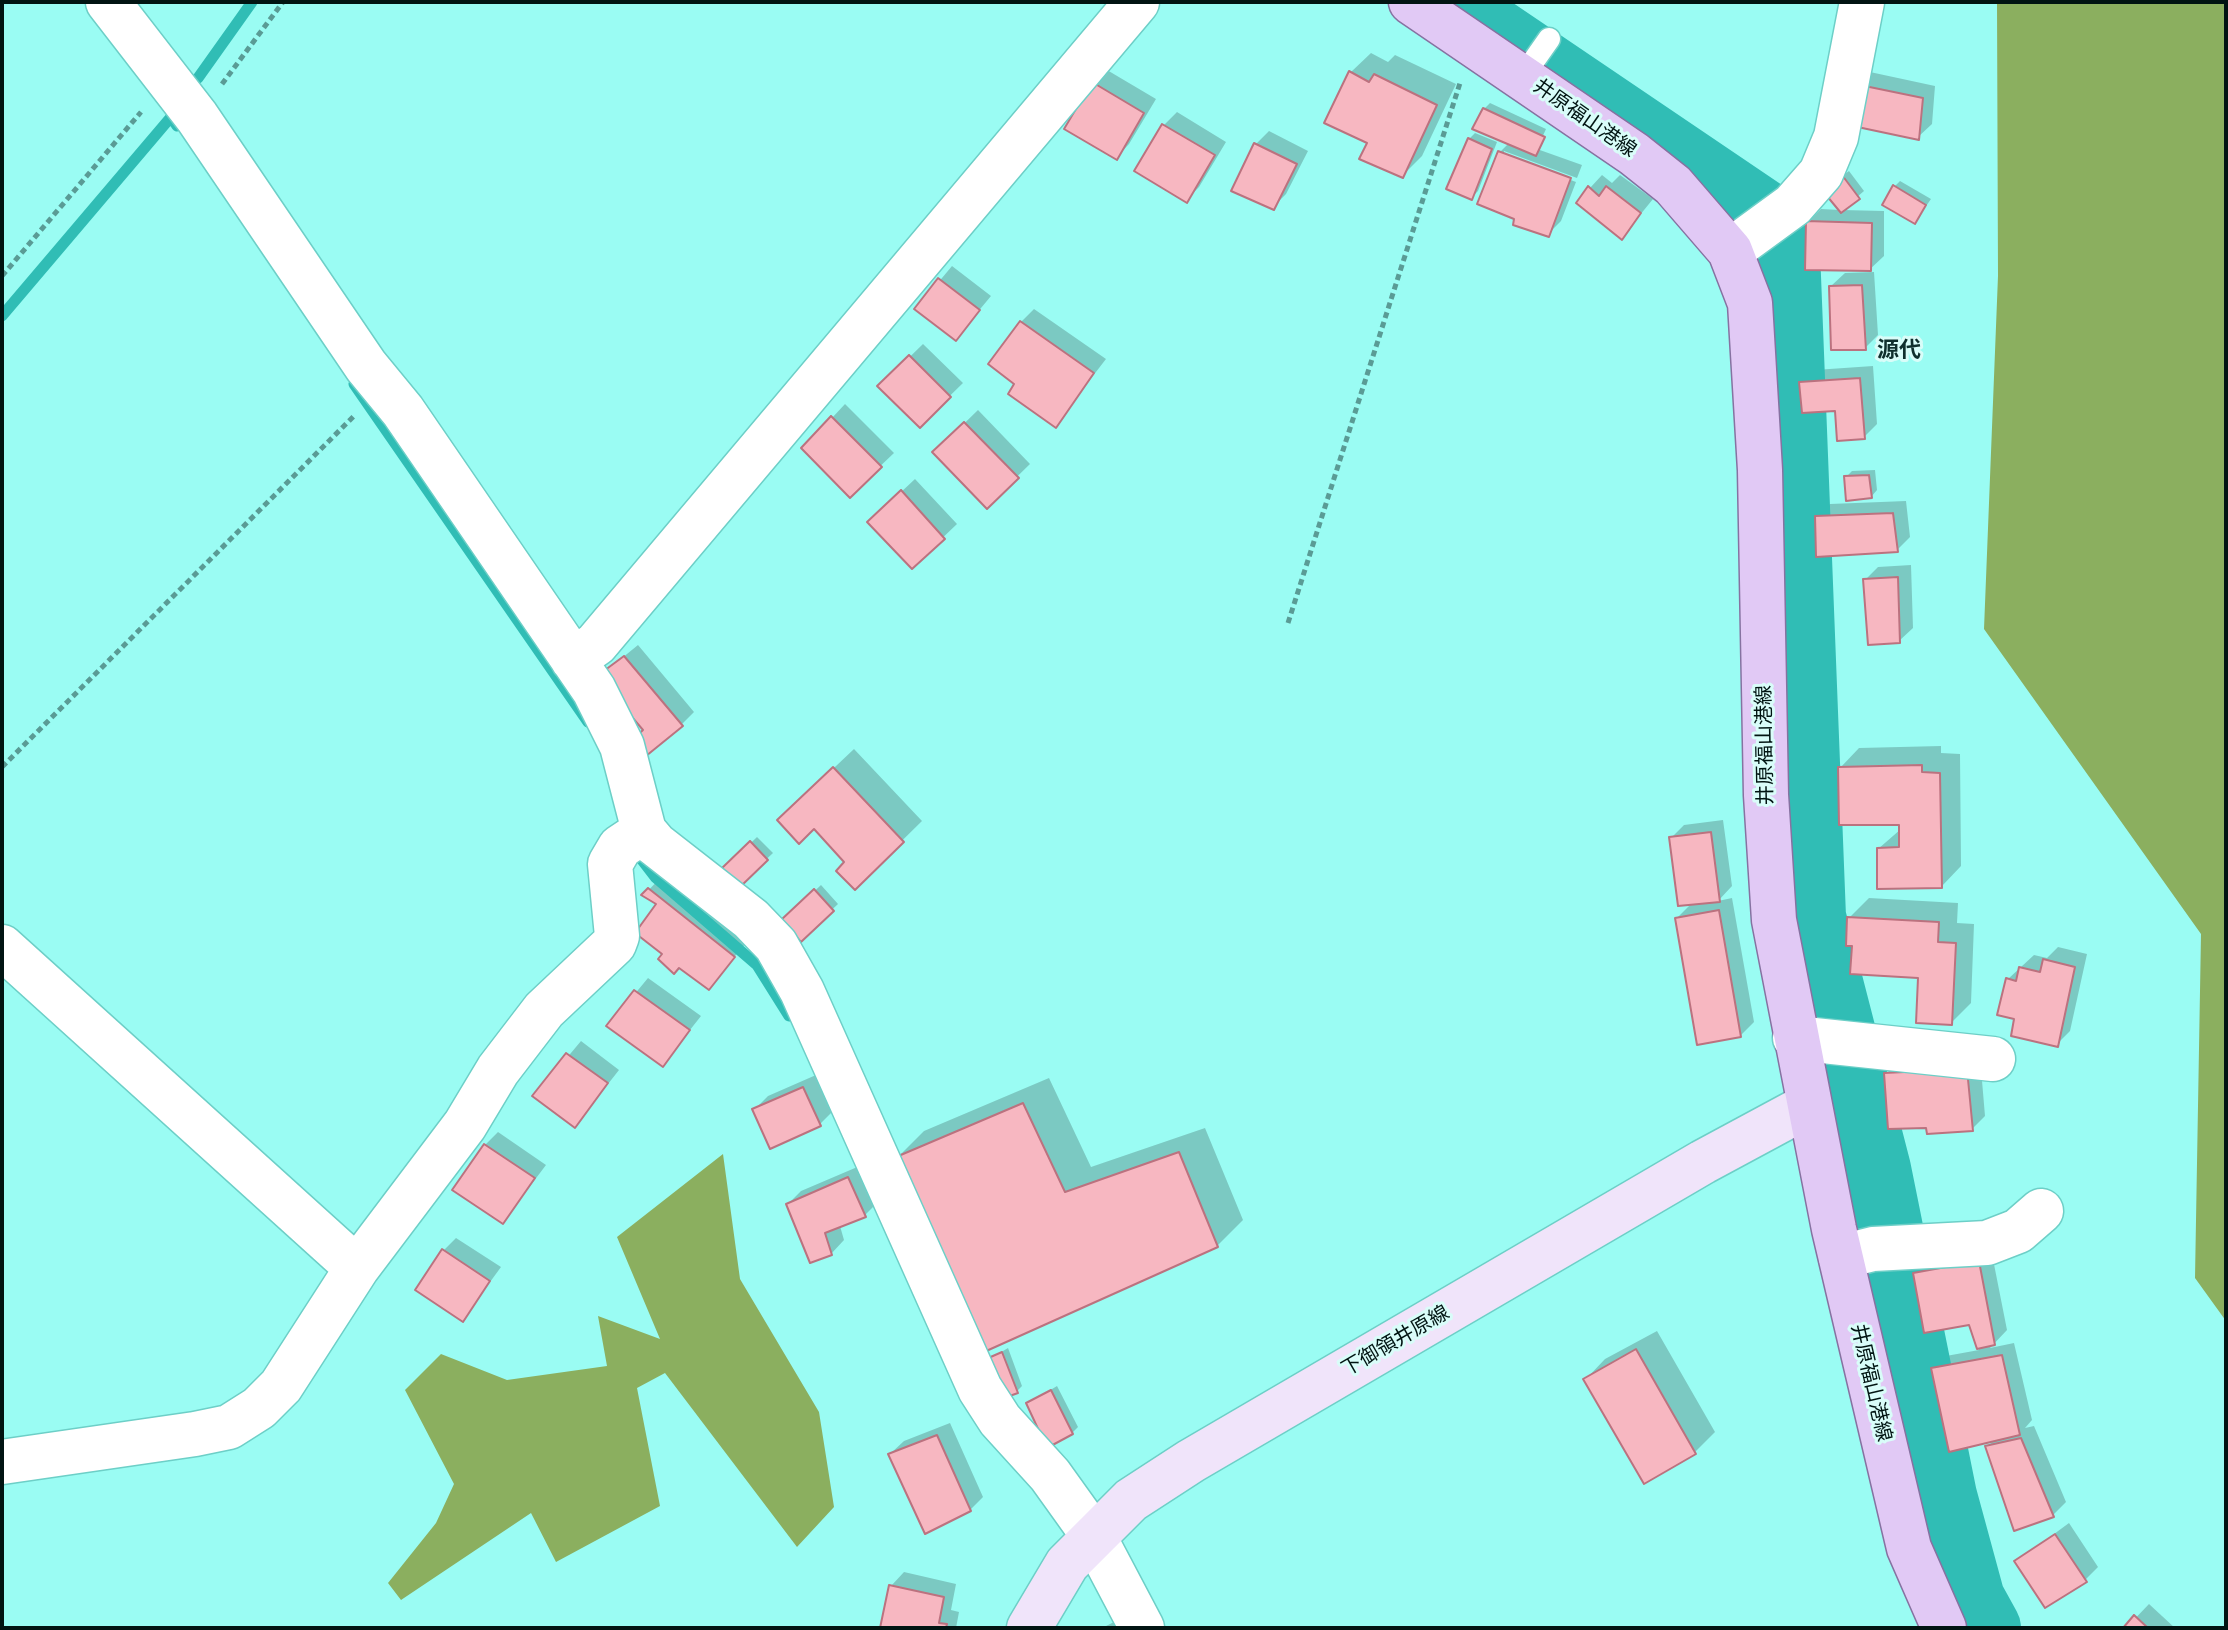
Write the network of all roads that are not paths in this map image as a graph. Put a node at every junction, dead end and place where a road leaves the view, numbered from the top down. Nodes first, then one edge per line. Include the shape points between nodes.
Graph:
1 (108, 2) edge
2 (1137, 2) edge
3 (1411, 2) edge
4 (1862, 2) edge
5 (1730, 251) junction
6 (573, 660) junction
7 (633, 837) junction
8 (2, 947) edge
9 (1827, 1040) junction
10 (1993, 1059) dead end
11 (1807, 1106) junction
12 (2041, 1211) dead end
13 (1841, 1257) junction
14 (357, 1268) junction
15 (2, 1462) edge
16 (1093, 1535) junction
17 (1029, 1628) edge
18 (1142, 1628) edge
19 (1944, 1628) edge

1 - 6 street via 170,78
2 - 6 street via 596,644
3 - 5 main road, 井原福山港線 via 1476,45 1536,57 1673,185
4 - 5 street via 1836,137 1821,173 1793,205
5 - 9 main road, 井原福山港線 via 1750,303 1772,889
6 - 7 street via 622,746
7 - 14 street via 610,864 614,944 544,1010
7 - 16 street via 655,844 776,945 802,991 980,1389
8 - 14 street
9 - 10 street
9 - 11 main road, 井原福山港線
11 - 13 main road, 井原福山港線
11 - 16 main road, 下御領井原線 via 1191,1461 1131,1500
12 - 13 street via 2018,1231 1987,1243 1873,1249
13 - 19 main road, 井原福山港線 via 1909,1548
14 - 15 street via 281,1386 229,1427
16 - 17 main road, 下御領井原線 via 1067,1564
16 - 18 street

